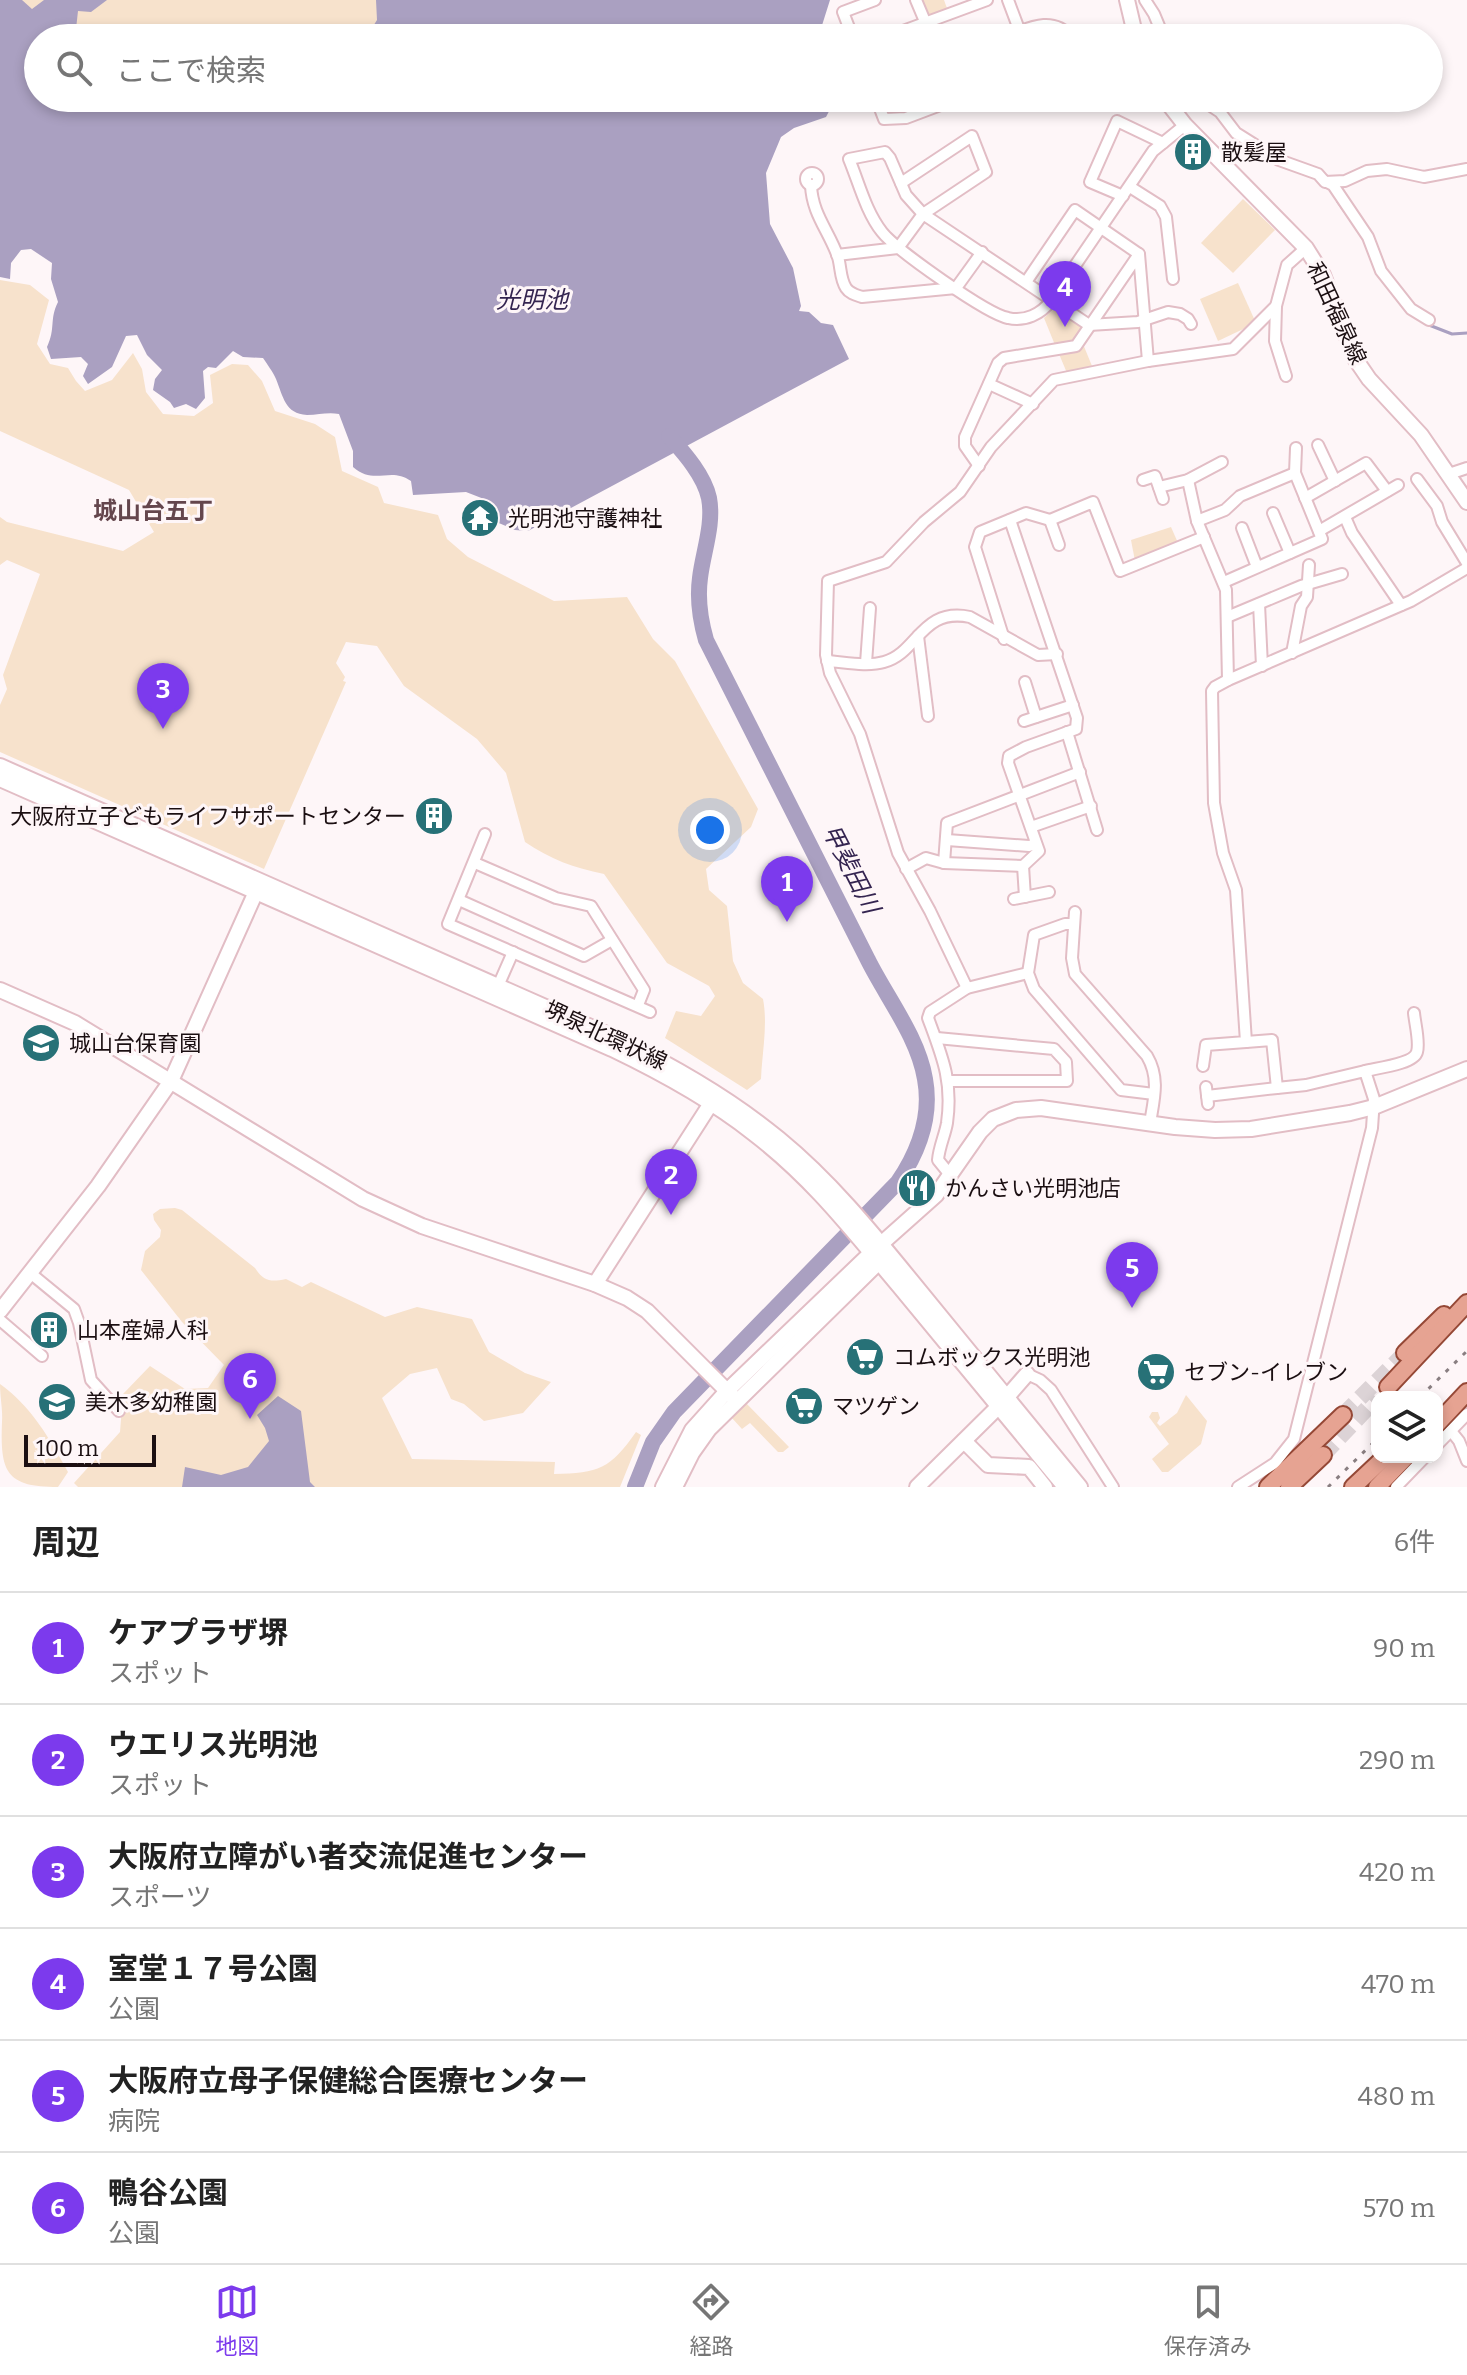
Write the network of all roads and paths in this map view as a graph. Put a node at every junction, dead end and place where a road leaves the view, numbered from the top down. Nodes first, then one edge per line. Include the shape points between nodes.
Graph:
1 (872, 0) edge
2 (916, 0) edge
3 (987, 0) edge
4 (1008, 0) edge
5 (1145, 0) edge
6 (970, 3) edge
7 (1131, 3) edge
8 (926, 22) junction
9 (848, 24) edge
10 (921, 24) edge
11 (1017, 24) edge
12 (1134, 24) edge
13 (1158, 24) edge
14 (881, 112) edge
15 (922, 112) edge
16 (1175, 112) edge
17 (1220, 112) edge
18 (1185, 125) junction
19 (1163, 143) junction
20 (1467, 169) edge
21 (1325, 182) junction
22 (901, 183) junction
23 (811, 185) dead end
24 (1126, 192) junction
25 (923, 214) junction
26 (1102, 228) junction
27 (898, 248) junction
28 (1306, 248) junction
29 (982, 252) junction
30 (1139, 254) junction
31 (837, 255) junction
32 (1173, 279) dead end
33 (1026, 282) junction
34 (956, 288) junction
35 (1051, 301) junction
36 (1276, 306) junction
37 (1145, 320) junction
38 (1429, 320) dead end
39 (1191, 324) dead end
40 (1089, 325) junction
41 (1148, 361) junction
42 (1286, 376) dead end
43 (989, 384) junction
44 (1033, 404) junction
45 (1318, 445) dead end
46 (1296, 448) dead end
47 (1215, 463) dead end
48 (979, 466) junction
49 (1467, 468) edge
50 (1295, 473) junction
51 (1449, 474) junction
52 (1143, 480) dead end
53 (1188, 480) junction
54 (1335, 481) junction
55 (1422, 481) dead end
56 (1398, 485) dead end
57 (1159, 487) junction
58 (1387, 491) junction
59 (1305, 498) junction
60 (1163, 499) dead end
61 (1467, 502) edge
62 (1273, 513) dead end
63 (1345, 517) junction
64 (1010, 520) junction
65 (1050, 520) junction
66 (1197, 521) junction
67 (1242, 528) dead end
68 (1319, 531) junction
69 (1204, 537) junction
70 (1059, 545) dead end
71 (1290, 553) junction
72 (1309, 565) dead end
73 (1467, 566) edge
74 (1257, 567) junction
75 (1342, 574) dead end
76 (1224, 582) junction
77 (1308, 583) junction
78 (1259, 604) junction
79 (1401, 605) junction
80 (870, 608) dead end
81 (1227, 617) junction
82 (918, 636) junction
83 (1004, 639) junction
84 (1292, 653) junction
85 (1057, 654) junction
86 (827, 661) junction
87 (866, 663) junction
88 (1262, 666) junction
89 (1228, 680) junction
90 (1025, 682) dead end
91 (1073, 705) junction
92 (928, 716) dead end
93 (1036, 717) junction
94 (1024, 721) dead end
95 (1067, 732) junction
96 (0, 766) edge
97 (1080, 772) junction
98 (0, 779) edge
99 (1019, 795) junction
100 (1091, 806) junction
101 (1031, 827) junction
102 (1097, 830) dead end
103 (485, 834) dead end
104 (947, 840) junction
105 (1036, 844) junction
106 (475, 863) junction
107 (944, 863) junction
108 (1023, 866) junction
109 (906, 869) junction
110 (258, 886) junction
111 (1049, 892) dead end
112 (459, 900) junction
113 (1075, 912) dead end
114 (1074, 924) junction
115 (612, 940) junction
116 (513, 952) junction
117 (1028, 973) junction
118 (498, 986) junction
119 (967, 988) junction
120 (0, 990) edge
121 (638, 1005) junction
122 (650, 1012) dead end
123 (1412, 1019) dead end
124 (937, 1038) junction
125 (1246, 1042) junction
126 (1203, 1066) dead end
127 (1467, 1069) edge
128 (1365, 1071) junction
129 (171, 1081) junction
130 (948, 1081) junction
131 (1277, 1088) junction
132 (1154, 1094) junction
133 (1207, 1096) dead end
134 (714, 1098) junction
135 (1374, 1107) junction
136 (1150, 1123) junction
137 (951, 1176) junction
138 (877, 1253) junction
139 (29, 1272) junction
140 (595, 1284) junction
141 (1467, 1292) edge
142 (1467, 1303) edge
143 (0, 1311) edge
144 (0, 1320) edge
145 (1405, 1353) tunnel mouth
146 (42, 1356) dead end
147 (1027, 1374) joint
148 (1388, 1387) dead end
149 (728, 1391) junction
150 (1467, 1392) edge
151 (1003, 1402) junction
152 (1443, 1410) edge
153 (119, 1411) dead end
154 (1467, 1414) edge
155 (1343, 1415) tunnel mouth
156 (1444, 1427) edge
157 (964, 1441) junction
158 (1323, 1455) tunnel mouth
159 (1467, 1461) edge
160 (1379, 1463) edge
161 (1400, 1463) edge
162 (1419, 1463) edge
163 (663, 1487) edge
164 (675, 1487) edge
165 (917, 1487) edge
166 (1045, 1487) edge
167 (1065, 1487) edge
168 (1080, 1487) edge
169 (1113, 1487) edge
170 (1238, 1487) edge
171 (1268, 1487) edge
172 (1289, 1487) edge
173 (1353, 1487) edge
174 (1377, 1487) edge
175 (1396, 1487) edge

1 - 9 street via 843,12
2 - 8 street
3 - 6 street
4 - 11 street
5 - 13 street
6 - 8 street
7 - 12 street
8 - 10 street
14 - 15 street via 884,119
16 - 18 street, 和田福泉線
17 - 21 street via 1236,133
18 - 19 street
18 - 28 street, 和田福泉線
19 - 24 street
19 - 24 street via 1117,121 1090,182
20 - 21 street via 1424,177 1373,170
21 - 38 street via 1333,185 1368,237 1381,271 1411,309
22 - 25 street
22 - 25 street via 972,136 986,172
22 - 27 street via 885,152 849,159 873,219
23 - 31 street via 818,220
24 - 26 street
24 - 32 street via 1160,206 1166,217
25 - 27 street
25 - 29 street
26 - 30 street
26 - 33 street via 1075,210
26 - 35 street
27 - 31 street
27 - 34 street
28 - 36 street via 1287,265
28 - 51 street, 和田福泉線 via 1323,275 1356,360
29 - 33 street
29 - 34 street
30 - 37 street
30 - 40 street
31 - 34 street via 844,284 854,295
33 - 35 street
34 - 35 street via 1010,319 1031,316
35 - 40 street
36 - 41 street via 1229,351
36 - 42 street via 1275,341
37 - 39 street via 1174,312
37 - 40 street
37 - 41 street
40 - 43 street via 1076,346 1004,358
41 - 44 street via 1054,380
43 - 44 street
43 - 48 street via 965,437
44 - 48 street
45 - 54 street
46 - 50 street
47 - 53 street
48 - 86 street via 960,492 886,562 828,581
49 - 51 street
50 - 59 street
50 - 66 street
51 - 61 street, 和田福泉線
52 - 57 street via 1155,476
53 - 57 street
53 - 66 street
54 - 58 street via 1366,463
54 - 59 street
55 - 73 street
56 - 58 street
57 - 60 street
58 - 63 street
59 - 68 street
62 - 71 street
63 - 68 street
63 - 79 street
64 - 65 street via 1026,513
64 - 83 street via 980,532 975,547
64 - 85 street
65 - 69 street via 1093,502 1120,571
65 - 70 street
66 - 69 street
67 - 74 street
68 - 71 street via 1322,539
69 - 76 street
71 - 74 street
72 - 77 street
73 - 79 street
74 - 76 street
75 - 77 street
76 - 81 street
77 - 78 street
77 - 84 street
78 - 81 street
78 - 88 street
79 - 84 street
80 - 87 street
81 - 89 street
82 - 83 street via 938,619 958,615
82 - 87 street via 891,659
82 - 92 street
83 - 85 street via 1038,655
84 - 88 street
85 - 91 street
86 - 87 street
86 - 109 street via 860,734
88 - 89 street
89 - 125 street via 1212,691 1213,790 1223,853 1236,890
90 - 93 street
91 - 93 street
91 - 95 street via 1076,729
93 - 94 street
95 - 97 street
95 - 99 street via 1009,756
96 - 110 street, 堺泉北環状線
97 - 99 street
97 - 100 street
98 - 110 street, 堺泉北環状線
99 - 101 street
99 - 104 street via 947,823
100 - 101 street
100 - 102 street
101 - 105 street
103 - 106 street
104 - 105 street
104 - 107 street
105 - 108 street via 1039,851
106 - 112 street
106 - 115 street via 556,898 591,906
107 - 108 street
107 - 109 street via 926,858
108 - 111 street via 1020,898
109 - 119 street
110 - 118 street, 堺泉北環状線
110 - 129 street
110 - 134 street, 堺泉北環状線
112 - 115 street via 584,956
112 - 116 street via 448,924
113 - 114 street
114 - 117 street via 1034,935
114 - 132 street via 1075,974 1147,1056 1156,1078
115 - 121 street via 644,990
116 - 118 street
116 - 121 street
117 - 119 street
117 - 132 street via 1041,999 1121,1090
118 - 134 street, 堺泉北環状線 via 674,1067
119 - 124 street via 930,1012
120 - 129 street via 75,1023
121 - 122 street
123 - 128 street via 1414,1058
124 - 130 street
124 - 130 street via 1054,1049 1066,1062 1067,1081
125 - 126 street via 1206,1045
125 - 131 street via 1272,1040
127 - 135 street
128 - 131 street
128 - 135 street
129 - 139 street via 98,1186
129 - 140 street via 363,1199 422,1226
130 - 137 street via 947,1123 938,1160
131 - 133 street via 1240,1097
132 - 136 street
134 - 138 street, 堺泉北環状線 via 782,1141
134 - 140 street
135 - 136 street via 1251,1129
135 - 170 street via 1294,1439 1275,1463
136 - 137 street via 1058,1110 1016,1110 986,1125
137 - 138 street
138 - 149 street
138 - 151 street, 堺泉北環状線
139 - 143 street
139 - 153 street via 74,1309 91,1380
140 - 149 street via 647,1311
141 - 145 main road
142 - 148 main road
144 - 146 street
147 - 151 street
147 - 169 street via 1051,1390
149 - 163 street via 692,1430
149 - 164 street
150 - 152 main road
150 - 156 main road
151 - 157 street
151 - 167 street, 堺泉北環状線
151 - 168 street, 堺泉北環状線
154 - 156 street
155 - 171 main road
156 - 159 street via 1459,1441
157 - 165 street
157 - 166 street via 988,1465 1029,1467
158 - 172 main road
160 - 173 main road
161 - 174 main road
162 - 175 street

